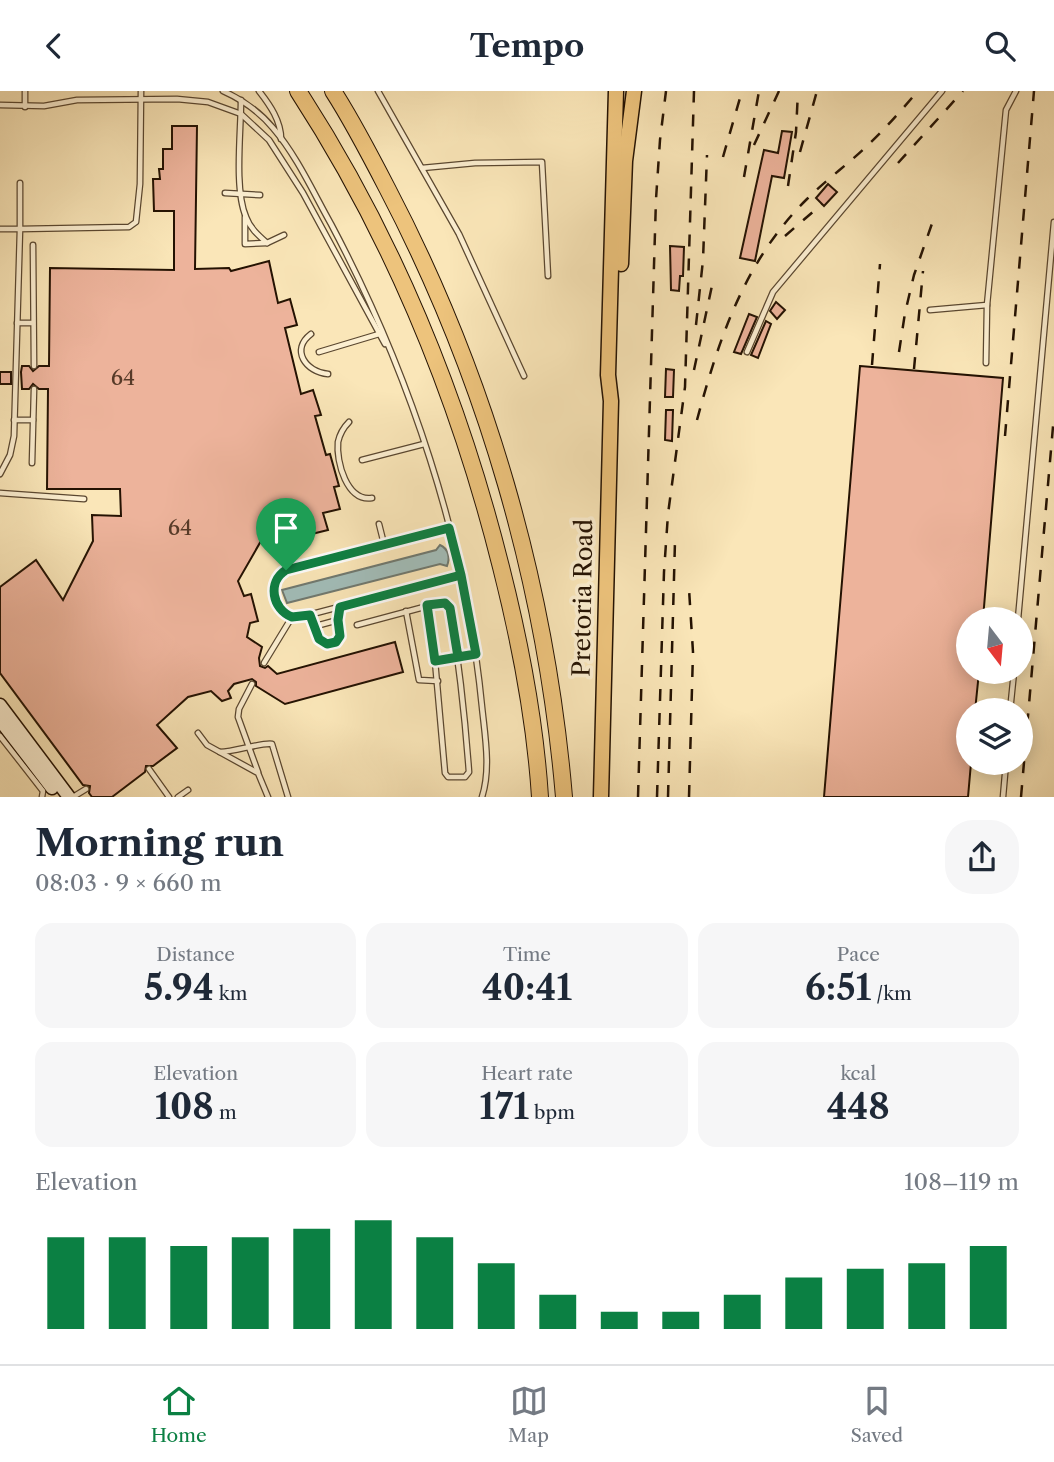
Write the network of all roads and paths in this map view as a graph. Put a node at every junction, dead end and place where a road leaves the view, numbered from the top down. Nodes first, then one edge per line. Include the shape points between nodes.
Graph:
1 (25, 91) edge
2 (77, 91) edge
3 (141, 91) edge
4 (223, 91) edge
5 (259, 91) edge
6 (298, 91) edge
7 (332, 91) edge
8 (378, 91) edge
9 (616, 91) edge
10 (634, 91) edge
11 (942, 91) edge
12 (1016, 91) edge
13 (77, 100) junction
14 (142, 100) junction
15 (241, 100) junction
16 (0, 105) edge
17 (25, 107) junction
18 (241, 114) junction
19 (281, 139) junction
20 (422, 168) junction
21 (20, 183) dead end
22 (240, 192) junction
23 (225, 193) dead end
24 (260, 195) dead end
25 (245, 216) junction
26 (1054, 222) edge
27 (0, 229) edge
28 (20, 229) junction
29 (284, 235) dead end
30 (267, 243) junction
31 (33, 245) dead end
32 (548, 276) dead end
33 (987, 305) junction
34 (930, 310) dead end
35 (17, 323) junction
36 (34, 323) junction
37 (381, 333) junction
38 (311, 334) dead end
39 (319, 352) dead end
40 (747, 352) dead end
41 (986, 363) dead end
42 (34, 366) dead end
43 (328, 374) dead end
44 (524, 376) dead end
45 (34, 389) dead end
46 (611, 401) junction
47 (15, 420) junction
48 (33, 420) junction
49 (349, 422) dead end
50 (424, 444) junction
51 (362, 460) dead end
52 (32, 463) dead end
53 (0, 474) edge
54 (0, 492) edge
55 (372, 498) dead end
56 (84, 499) dead end
57 (379, 524) dead end
58 (449, 528) junction
59 (384, 544) junction
60 (461, 575) junction
61 (427, 605) junction
62 (340, 607) junction
63 (1019, 607) edge
64 (406, 611) junction
65 (310, 615) junction
66 (292, 617) junction
67 (338, 620) junction
68 (357, 625) dead end
69 (316, 626) junction
70 (476, 654) junction
71 (458, 657) junction
72 (435, 661) junction
73 (264, 663) dead end
74 (438, 681) junction
75 (252, 684) dead end
76 (0, 705) edge
77 (0, 720) edge
78 (198, 733) dead end
79 (0, 736) edge
80 (249, 748) junction
81 (220, 753) junction
82 (149, 769) dead end
83 (258, 773) junction
84 (1005, 775) edge
85 (86, 789) dead end
86 (188, 790) dead end
87 (42, 797) edge
88 (59, 797) edge
89 (71, 797) edge
90 (169, 797) edge
91 (178, 797) edge
92 (268, 797) edge
93 (288, 797) edge
94 (482, 797) edge
95 (540, 797) edge
96 (564, 797) edge
97 (601, 797) edge
98 (1003, 797) edge

1 - 17 lane
2 - 13 lane
3 - 14 lane
4 - 15 lane
5 - 19 lane via 276,116
6 - 95 highway via 366,208 414,308 458,419 486,507 520,646
7 - 96 highway via 413,237 449,318 506,481 547,660
8 - 20 lane
9 - 46 main road, Pretoria Road
10 - 46 main road, Pretoria Road via 624,173 617,376
11 - 40 lane via 773,292
12 - 33 lane via 1006,110
13 - 14 lane
13 - 17 lane
14 - 18 lane via 197,99
14 - 28 lane via 135,224
15 - 18 lane
15 - 19 lane
16 - 17 lane
18 - 22 lane
18 - 37 lane via 269,140 297,183
19 - 37 lane via 335,231
20 - 32 lane via 542,162
20 - 44 lane via 459,234
21 - 28 lane
22 - 23 lane
22 - 24 lane
22 - 25 lane
25 - 30 lane
25 - 30 lane via 245,244
26 - 63 lane
27 - 28 lane
28 - 35 lane
29 - 30 lane
31 - 36 lane
33 - 34 lane
33 - 41 lane
35 - 36 lane
35 - 47 lane
36 - 42 lane
37 - 39 lane
37 - 50 lane
38 - 43 lane via 303,343 302,359 309,368
45 - 48 lane
46 - 97 main road, Pretoria Road
47 - 48 lane
47 - 53 lane via 12,450
48 - 52 lane
49 - 55 lane via 338,445 344,473 355,494
50 - 51 lane
50 - 58 lane
54 - 56 lane
57 - 59 lane
58 - 59 lane
58 - 60 lane
59 - 66 lane via 278,575 275,599 280,611
60 - 62 lane
60 - 70 lane
61 - 64 lane
61 - 71 lane via 445,603 450,608
61 - 72 lane
62 - 65 lane
62 - 67 lane
64 - 68 lane
64 - 74 lane via 419,680
65 - 66 lane
65 - 69 lane
66 - 73 lane
67 - 69 lane
67 - 69 lane via 340,636 331,643 322,643
70 - 71 lane
70 - 94 lane via 486,749
71 - 72 lane
71 - 74 lane via 469,772 465,777 445,773
72 - 74 lane
75 - 80 lane via 237,717
76 - 89 street
77 - 88 street
78 - 81 lane
79 - 87 lane via 43,791
80 - 81 lane
80 - 83 lane
80 - 93 lane via 272,744
81 - 83 lane
82 - 90 lane
83 - 92 lane
84 - 98 lane
85 - 89 lane
86 - 91 lane

